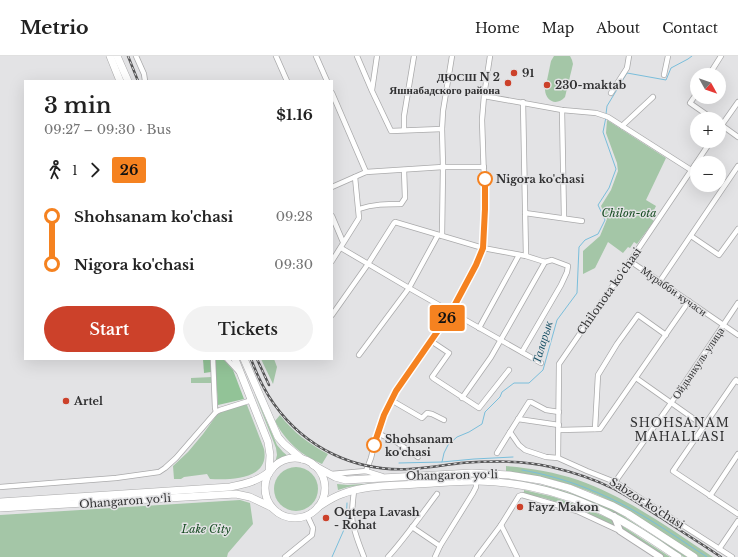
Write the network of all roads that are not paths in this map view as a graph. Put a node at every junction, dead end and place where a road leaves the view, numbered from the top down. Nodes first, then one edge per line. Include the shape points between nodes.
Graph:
1 (110, 56) edge
2 (117, 56) edge
3 (136, 56) edge
4 (276, 56) edge
5 (316, 56) edge
6 (357, 56) edge
7 (377, 56) edge
8 (414, 56) edge
9 (452, 56) edge
10 (490, 56) edge
11 (629, 56) edge
12 (668, 56) edge
13 (721, 56) edge
14 (713, 68) edge
15 (664, 74) dead end
16 (120, 80) edge
17 (128, 80) edge
18 (146, 80) edge
19 (287, 80) edge
20 (327, 80) edge
21 (372, 91) junction
22 (611, 92) dead end
23 (333, 95) edge
24 (484, 96) junction
25 (653, 97) dead end
26 (523, 102) junction
27 (738, 102) edge
28 (691, 104) edge
29 (562, 110) junction
30 (703, 112) edge
31 (726, 118) edge
32 (622, 126) junction
33 (442, 129) junction
34 (404, 130) junction
35 (726, 130) edge
36 (738, 137) edge
37 (738, 166) edge
38 (443, 167) junction
39 (484, 167) junction
40 (690, 169) edge
41 (404, 170) junction
42 (366, 172) junction
43 (690, 173) edge
44 (354, 177) junction
45 (333, 187) edge
46 (359, 209) junction
47 (525, 213) junction
48 (333, 218) edge
49 (564, 218) junction
50 (582, 221) dead end
51 (738, 229) edge
52 (440, 235) junction
53 (691, 236) junction
54 (343, 242) junction
55 (341, 248) junction
56 (483, 248) junction
57 (519, 255) junction
58 (526, 256) junction
59 (333, 260) edge
60 (630, 261) junction
61 (544, 262) junction
62 (368, 264) junction
63 (660, 281) junction
64 (409, 288) junction
65 (689, 301) junction
66 (738, 303) edge
67 (451, 312) junction
68 (333, 314) edge
69 (723, 325) junction
70 (479, 328) junction
71 (666, 335) junction
72 (738, 335) edge
73 (501, 340) junction
74 (431, 341) junction
75 (522, 352) junction
76 (359, 355) dead end
77 (214, 360) edge
78 (228, 360) edge
79 (235, 360) edge
80 (244, 360) edge
81 (541, 363) dead end
82 (509, 370) dead end
83 (241, 374) junction
84 (636, 378) junction
85 (738, 382) edge
86 (462, 398) junction
87 (252, 400) junction
88 (391, 400) junction
89 (671, 403) junction
90 (216, 412) junction
91 (559, 412) junction
92 (518, 419) junction
93 (444, 420) dead end
94 (704, 426) junction
95 (559, 427) junction
96 (595, 429) junction
97 (510, 432) junction
98 (377, 433) junction
99 (497, 453) dead end
100 (738, 454) edge
101 (270, 455) junction
102 (418, 457) dead end
103 (558, 458) junction
104 (304, 460) junction
105 (313, 465) junction
106 (270, 471) junction
107 (366, 471) junction
108 (329, 474) junction
109 (387, 478) junction
110 (476, 481) junction
111 (615, 482) junction
112 (248, 483) junction
113 (521, 485) junction
114 (0, 487) edge
115 (354, 490) junction
116 (437, 494) dead end
117 (522, 495) junction
118 (710, 496) junction
119 (0, 502) edge
120 (271, 507) junction
121 (318, 507) junction
122 (0, 508) edge
123 (738, 514) edge
124 (307, 515) junction
125 (614, 516) junction
126 (738, 521) edge
127 (501, 525) junction
128 (412, 526) junction
129 (620, 531) junction
130 (440, 546) junction
131 (719, 549) junction
132 (482, 555) edge
133 (285, 557) edge
134 (364, 557) edge
135 (388, 557) edge
136 (435, 557) edge
137 (477, 557) edge
138 (517, 557) edge
139 (660, 557) edge
140 (678, 557) edge
141 (694, 557) edge
142 (732, 557) edge

1 - 16 highway
2 - 17 highway
3 - 18 street
4 - 19 street
5 - 20 street
6 - 21 street
7 - 21 street
8 - 34 street
9 - 33 street
10 - 24 street
11 - 22 street via 627,68
12 - 15 street
13 - 14 street
21 - 34 street via 391,131
23 - 42 street
24 - 26 street
24 - 39 street
25 - 32 street
26 - 29 street
26 - 47 street
27 - 31 street
28 - 30 street
29 - 32 street via 596,113
29 - 49 street
32 - 40 street
33 - 34 street
33 - 38 street
35 - 36 street
37 - 53 street
38 - 39 street
38 - 41 street
38 - 52 street
39 - 56 street
41 - 42 street
41 - 46 street via 405,198 402,204 379,204
42 - 44 street
43 - 60 street, Chilonota ko'chasi
44 - 45 street
44 - 46 street
46 - 54 street via 359,218
47 - 49 street
47 - 58 street
48 - 54 street
49 - 50 street
51 - 53 street via 719,255
52 - 56 street
52 - 62 street via 394,222
52 - 64 street
53 - 63 street
54 - 55 street
55 - 59 street
55 - 62 street
56 - 57 street
56 - 67 street
57 - 58 street
57 - 70 street
58 - 61 street
60 - 63 street, Мурабби кучаси
60 - 91 street, Chilonota ko'chasi via 559,364
61 - 73 street
61 - 75 street via 552,260 568,266 567,272
62 - 64 street
62 - 68 street
63 - 65 street, Мурабби кучаси
64 - 67 street
64 - 76 street
65 - 69 street, Мурабби кучаси
65 - 71 street
66 - 69 street, Ойдынкуль улица
67 - 70 street
67 - 74 street
69 - 72 street, Мурабби кучаси
69 - 89 street, Ойдынкуль улица
70 - 73 street
71 - 84 street
71 - 96 street via 638,315 598,375
73 - 75 street
73 - 86 street
74 - 86 street via 449,353 432,377
74 - 88 street
75 - 81 street
77 - 90 street
78 - 83 street
79 - 83 highway
80 - 104 highway via 278,437
82 - 86 street via 479,408
83 - 87 highway
84 - 89 street
84 - 96 street via 601,428
85 - 94 street via 735,381
87 - 90 street
87 - 101 highway via 268,442
88 - 93 street via 422,418 432,414
88 - 98 street
89 - 94 street
89 - 111 street, Ойдынкуль улица
90 - 114 street via 176,458 159,472
91 - 92 street via 546,410 529,402
91 - 95 street, Chilonota ko'chasi
92 - 95 street
92 - 97 street
94 - 118 street via 673,471
95 - 96 street
95 - 103 street, Chilonota ko'chasi
97 - 99 street
97 - 103 street, Sabzor ko'chasi via 526,450
98 - 102 street via 395,441
98 - 107 street
100 - 118 street
101 - 106 highway
101 - 112 highway via 262,472
103 - 111 street, Sabzor ko'chasi
104 - 105 highway
104 - 106 highway via 287,460
105 - 108 highway, Ohangaron yoʻli
105 - 121 highway via 324,483
106 - 112 highway, Ohangaron yoʻli
106 - 120 highway via 265,490
107 - 108 street
107 - 109 street
108 - 109 highway, Ohangaron yoʻli via 346,480
109 - 141 highway, Ohangaron yoʻli via 480,473 516,476 550,483 618,509
110 - 113 highway, Ohangaron yoʻli
110 - 115 highway, Ohangaron yoʻli
110 - 130 street via 473,493
111 - 131 street, Sabzor ko'chasi
112 - 119 highway, Ohangaron yoʻli via 223,488
113 - 117 street
113 - 125 highway, Ohangaron yoʻli via 568,497
115 - 121 highway, Ohangaron yoʻli via 336,496
115 - 134 street via 353,522
116 - 128 street
117 - 127 street
117 - 129 street via 577,511
118 - 123 street
120 - 122 highway, Ohangaron yoʻli via 250,497 236,494
120 - 124 highway via 290,518
121 - 124 highway
124 - 133 street via 313,528 312,535
125 - 129 main road
125 - 140 highway, Ohangaron yoʻli
126 - 131 street
127 - 132 street
127 - 138 street
128 - 130 street
128 - 135 street
129 - 139 main road
130 - 136 street
131 - 142 street, Sabzor ko'chasi
132 - 137 street

